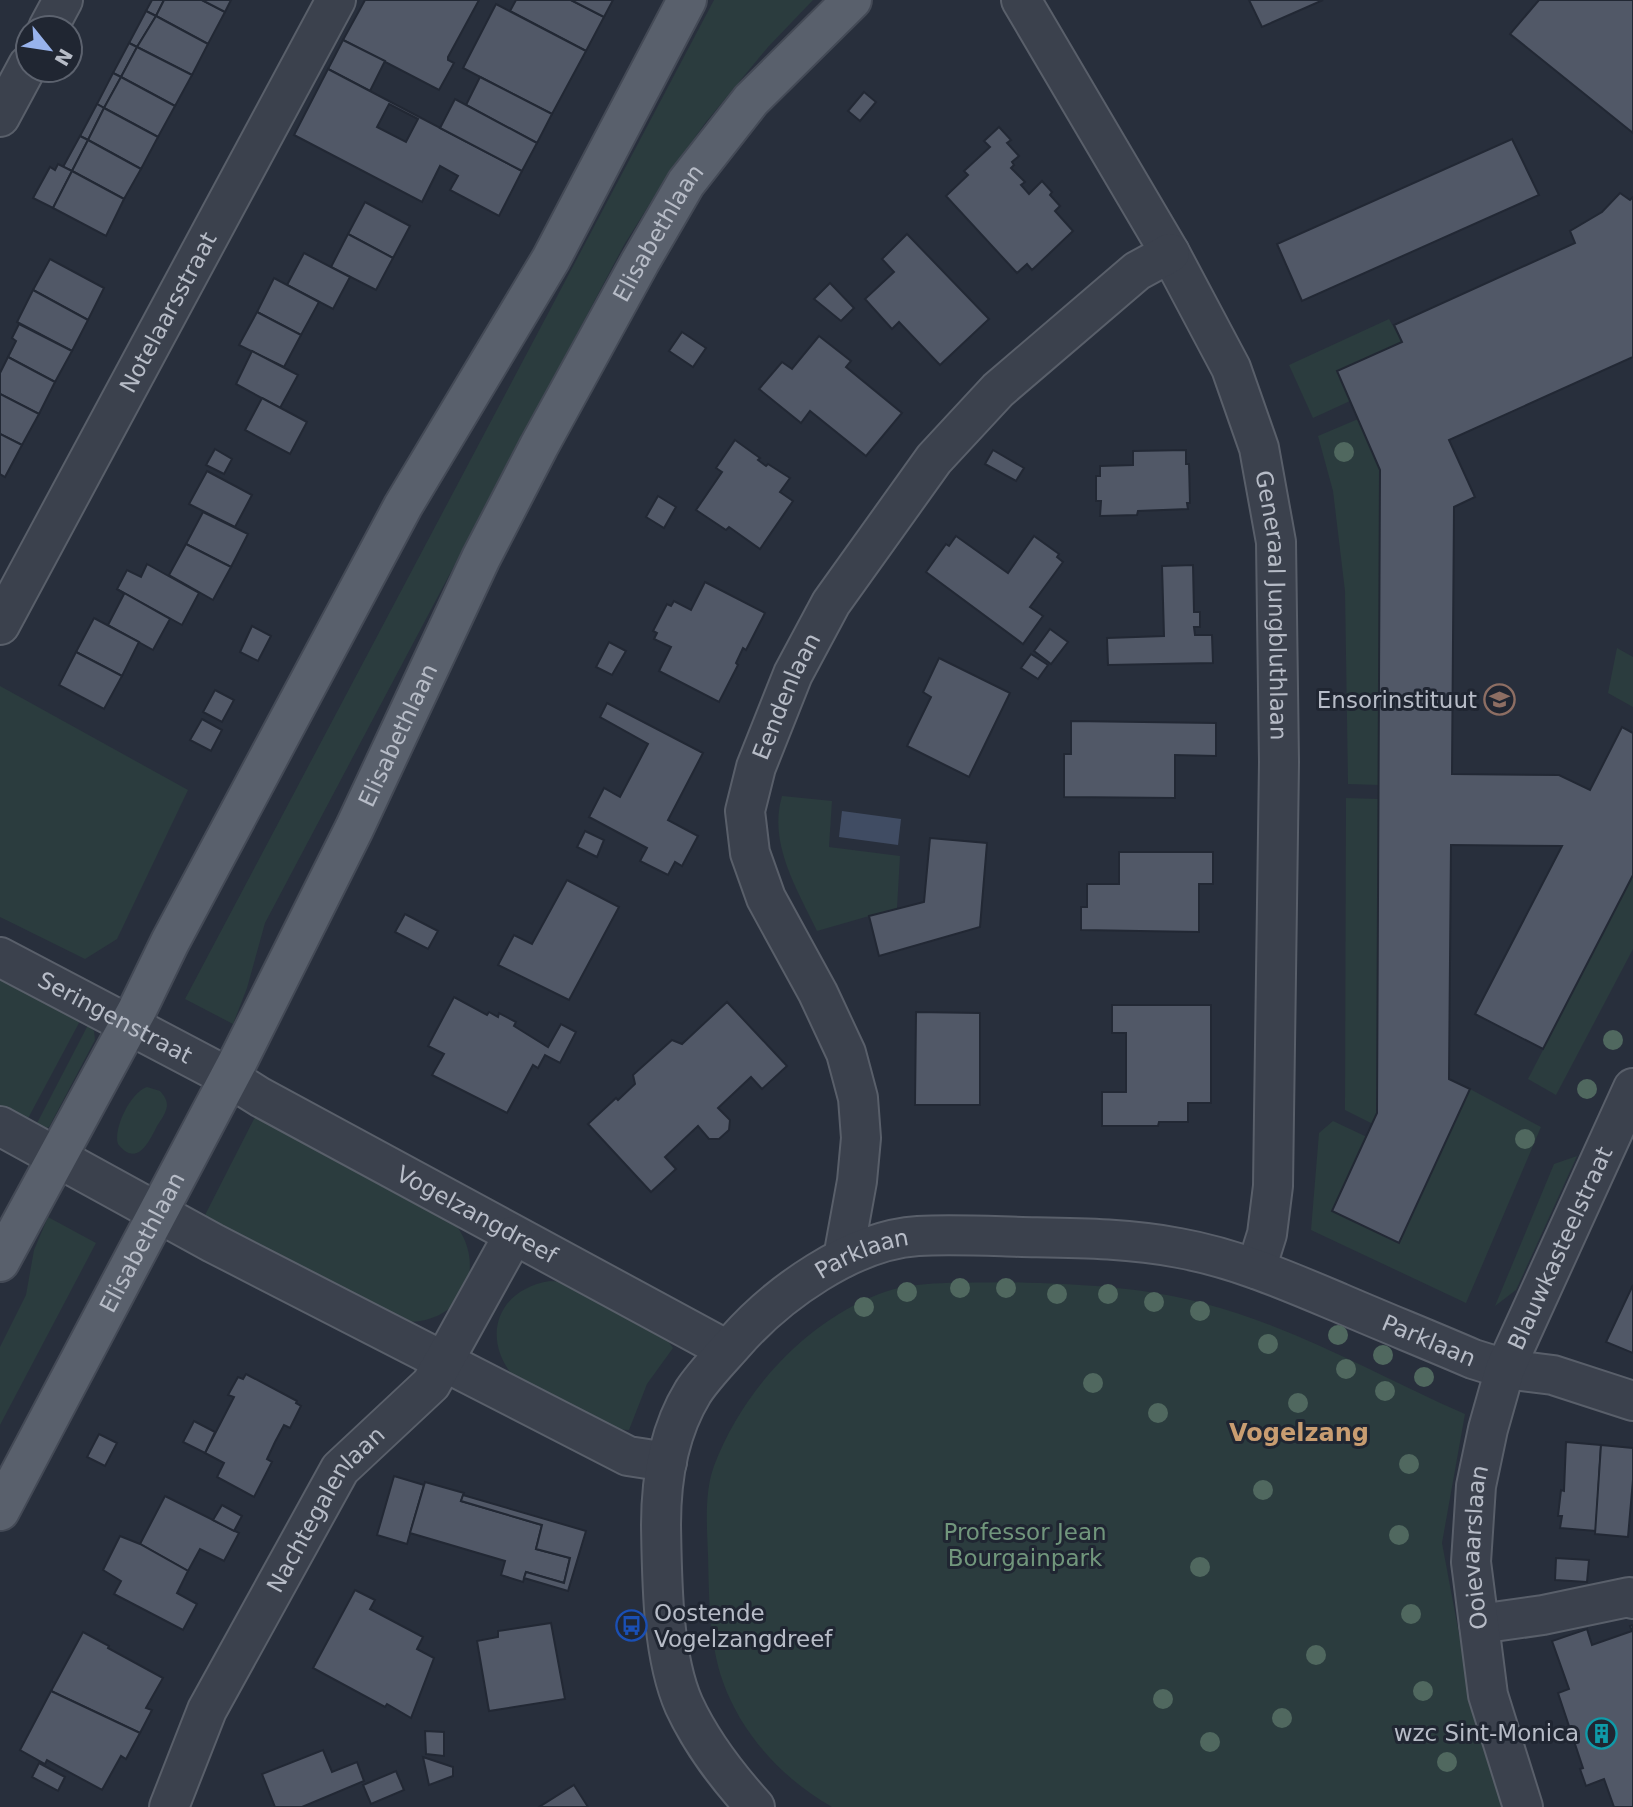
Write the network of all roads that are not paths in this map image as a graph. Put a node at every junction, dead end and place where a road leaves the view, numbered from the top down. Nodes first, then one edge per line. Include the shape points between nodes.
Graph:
1 (336, 0) edge
2 (687, 0) edge
3 (852, 0) edge
4 (1021, 0) edge
5 (18, 84) edge
6 (0, 117) edge
7 (1170, 253) junction
8 (0, 625) edge
9 (0, 957) edge
10 (127, 1025) junction
11 (228, 1077) junction
12 (1633, 1088) edge
13 (0, 1126) edge
14 (57, 1157) junction
15 (158, 1212) junction
16 (513, 1236) junction
17 (843, 1258) junction
18 (0, 1262) edge
19 (1255, 1269) junction
20 (727, 1350) junction
21 (444, 1363) junction
22 (1505, 1369) junction
23 (1633, 1401) edge
24 (667, 1462) junction
25 (0, 1511) edge
26 (1633, 1599) edge
27 (1479, 1624) junction
28 (169, 1807) edge
29 (755, 1807) edge
30 (1523, 1807) edge

1 - 8 street, Notelaarsstraat
2 - 10 main road via 551,259 403,506
3 - 11 main road, Elisabethlaan via 751,100 686,183 640,262 481,558 354,829
4 - 7 street, Generaal Jungbluthlaan
5 - 6 street
7 - 17 street, Eendenlaan via 1137,271 998,390 934,459 831,603 793,674 756,767 745,811 750,853 766,898 846,1053 858,1098 857,1181
7 - 19 street, Generaal Jungbluthlaan via 1231,368 1259,448 1276,542 1279,761 1273,1186 1267,1234
9 - 10 street, Seringenstraat
10 - 11 street, Seringenstraat
10 - 14 main road
11 - 15 main road, Elisabethlaan
11 - 16 street, Vogelzangdreef
12 - 22 street, Blauwkasteelstraat
13 - 14 street
14 - 15 street
14 - 18 main road
15 - 21 street
15 - 25 main road, Elisabethlaan
16 - 20 street, Vogelzangdreef
16 - 21 street, Nachtegalenlaan
17 - 19 street, Parklaan via 880,1243 915,1236 1078,1238 1178,1248
17 - 20 street, Parklaan via 788,1294 749,1325
19 - 22 street, Parklaan
20 - 24 street, Parklaan via 693,1392
21 - 24 street via 628,1456
21 - 28 street, Nachtegalenlaan via 431,1384 340,1469 207,1710
22 - 23 street, Parklaan via 1553,1374
22 - 27 street, Ooievaarslaan via 1476,1486 1471,1562
24 - 29 street, Parklaan via 661,1500 662,1577 672,1670 698,1732 723,1771
26 - 27 street
27 - 30 street, Ooievaarslaan via 1488,1695

